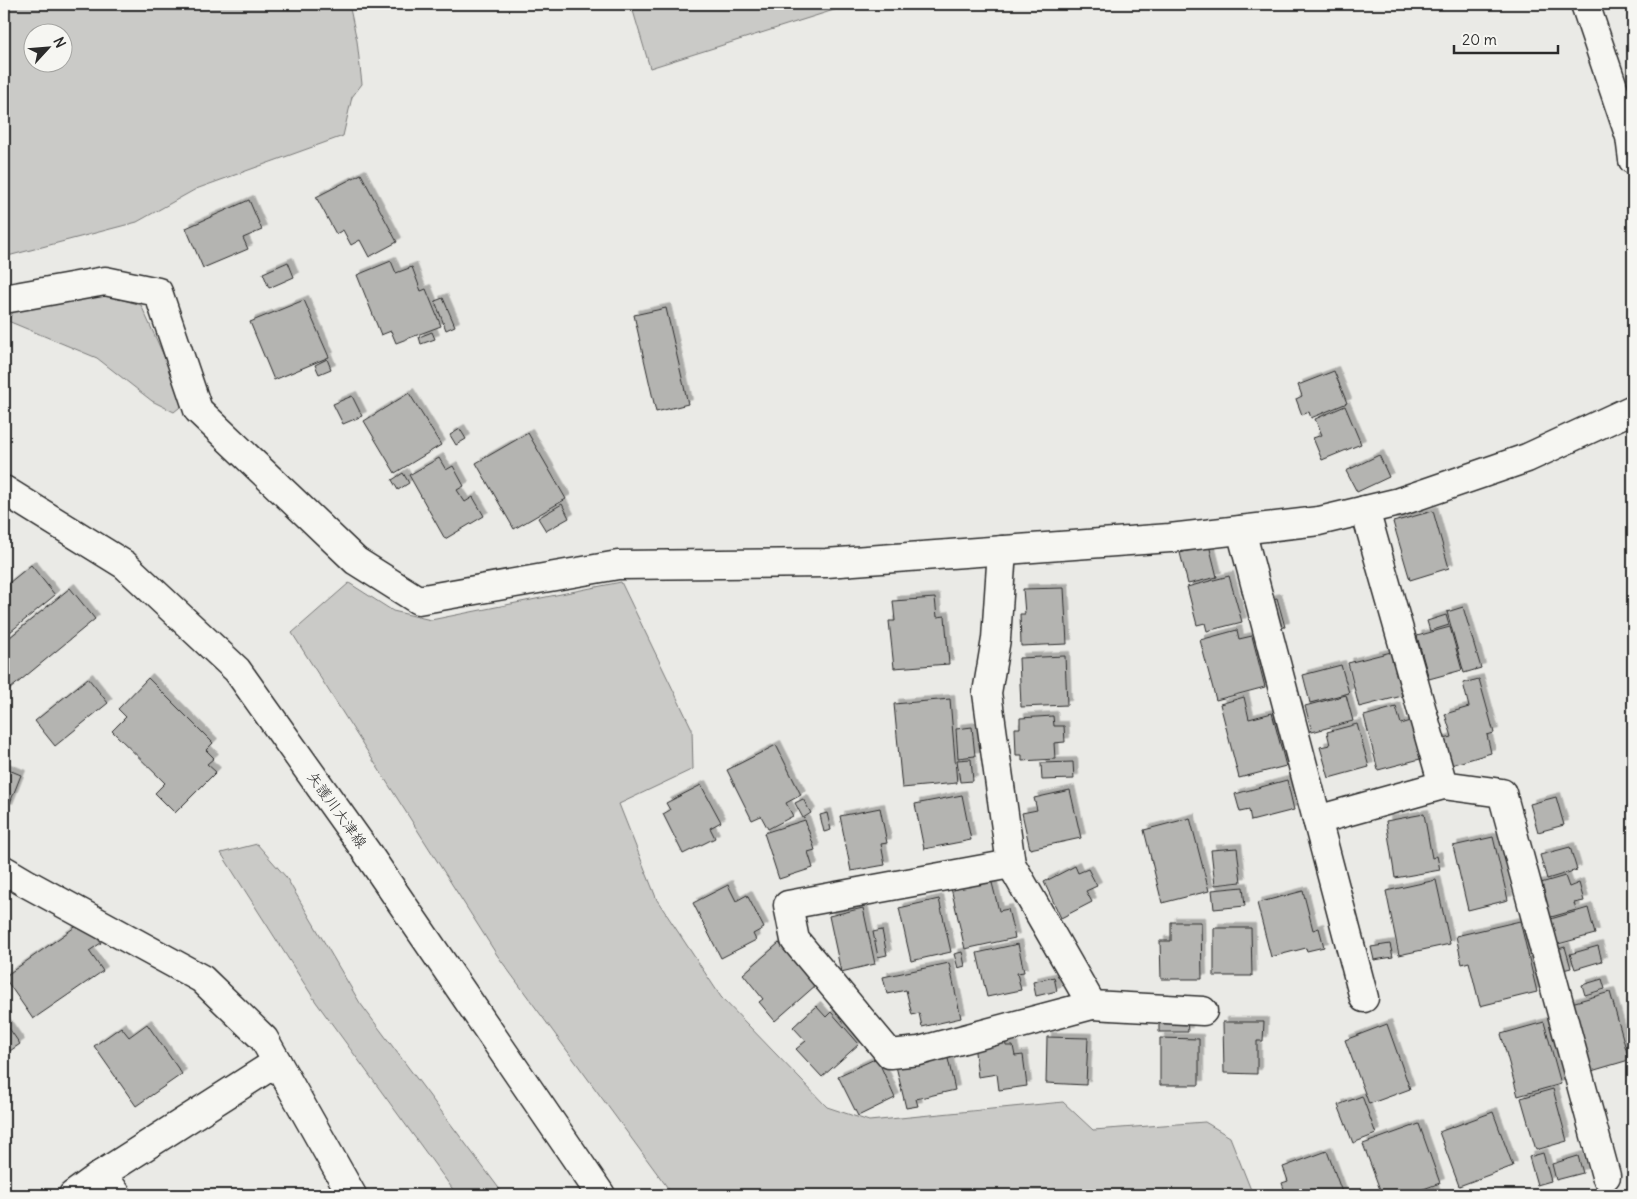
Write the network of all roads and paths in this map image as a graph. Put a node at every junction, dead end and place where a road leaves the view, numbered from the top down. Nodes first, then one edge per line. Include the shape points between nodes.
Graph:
1 (1585, 4) edge
2 (1633, 160) edge
3 (4, 299) edge
4 (1633, 409) edge
5 (4, 490) edge
6 (1365, 510) junction
7 (1241, 530) junction
8 (1002, 550) junction
9 (1443, 785) junction
10 (1318, 820) junction
11 (1011, 864) junction
12 (4, 870) edge
13 (1364, 998) dead end
14 (1092, 1005) junction
15 (1203, 1011) dead end
16 (277, 1062) junction
17 (1606, 1176) dead end
18 (110, 1185) edge
19 (73, 1195) edge
20 (352, 1195) edge
21 (601, 1195) edge

1 - 2 street via 1630,137
3 - 8 street via 106,281 158,292 198,410 356,561 418,600 618,565 826,563
4 - 6 street via 1527,458 1399,502
5 - 21 street, 矢護川大津線 via 125,565 237,670 368,854
6 - 7 street via 1319,521
6 - 9 street
7 - 8 street
7 - 10 street
8 - 11 street via 996,638 987,693
9 - 10 street
9 - 17 street via 1502,793
10 - 13 street
11 - 14 street
11 - 14 street via 788,905 795,940 890,1054 919,1051
12 - 16 street via 202,978 264,1039
14 - 15 street
16 - 18 street
16 - 20 street
18 - 19 street

